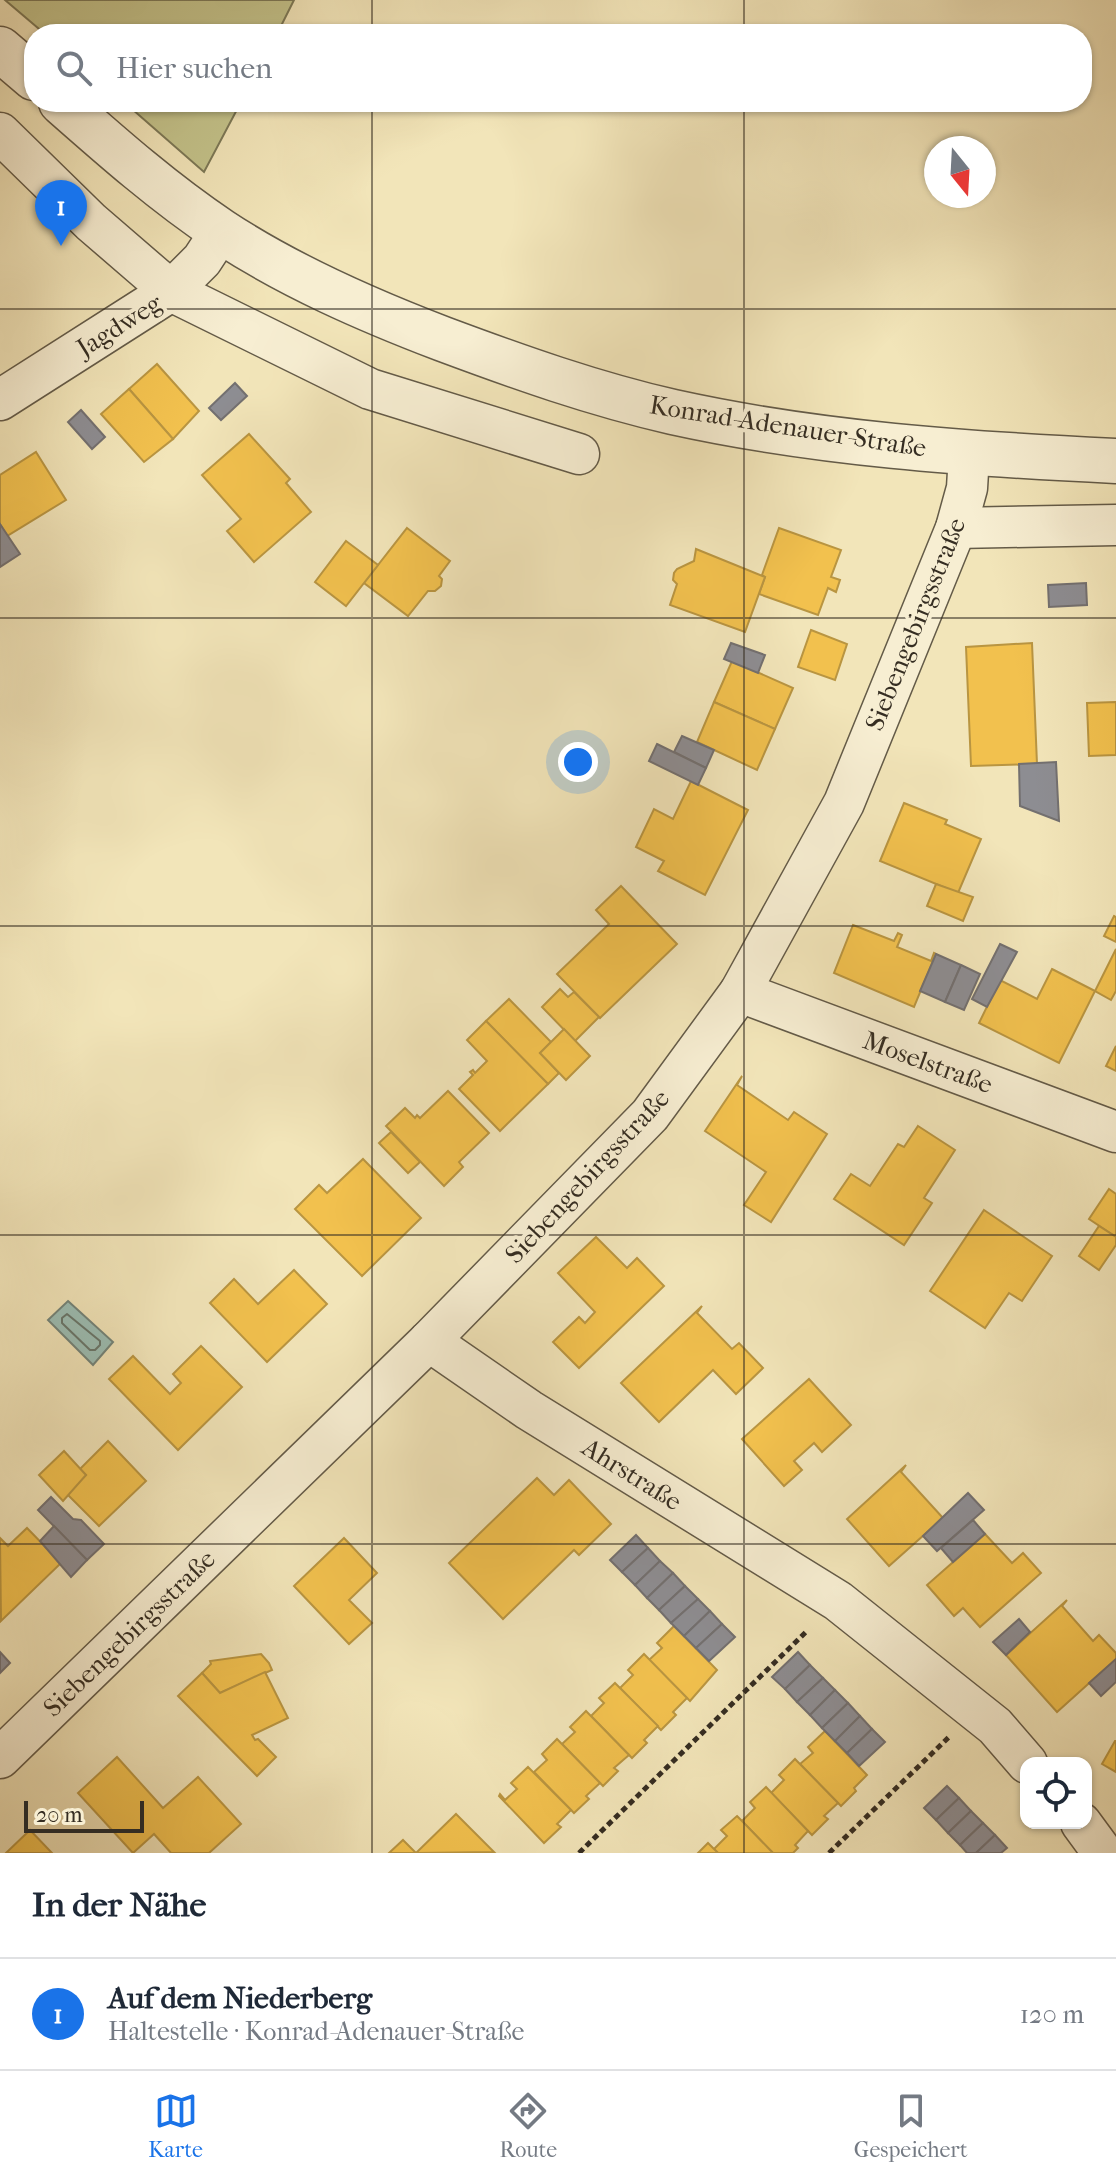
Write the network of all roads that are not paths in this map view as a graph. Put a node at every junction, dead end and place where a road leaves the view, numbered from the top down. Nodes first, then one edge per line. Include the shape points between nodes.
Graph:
1 (0, 49) edge
2 (24, 69) edge
3 (72, 112) edge
4 (0, 133) edge
5 (221, 231) junction
6 (171, 291) junction
7 (0, 400) edge
8 (579, 454) dead end
9 (969, 455) junction
10 (1116, 461) edge
11 (1116, 525) edge
12 (956, 528) junction
13 (740, 992) junction
14 (1116, 1132) edge
15 (429, 1341) junction
16 (1022, 1757) edge
17 (0, 1758) edge
18 (1085, 1829) edge
19 (1103, 1853) edge

1 - 2 street
3 - 5 street, Konrad-Adenauer-Straße
4 - 6 street
5 - 6 street, Jagdweg
5 - 9 street, Konrad-Adenauer-Straße via 385,316 529,371 673,411
6 - 7 street, Jagdweg
6 - 8 street via 370,389
9 - 10 street, Konrad-Adenauer-Straße
9 - 12 street, Siebengebirgsstraße
11 - 12 street
12 - 13 street, Siebengebirgsstraße via 844,803
13 - 14 street, Moselstraße
13 - 15 street, Siebengebirgsstraße via 650,1115
15 - 16 street, Ahrstraße via 529,1410 838,1601 995,1726
15 - 17 street, Siebengebirgsstraße
18 - 19 street

